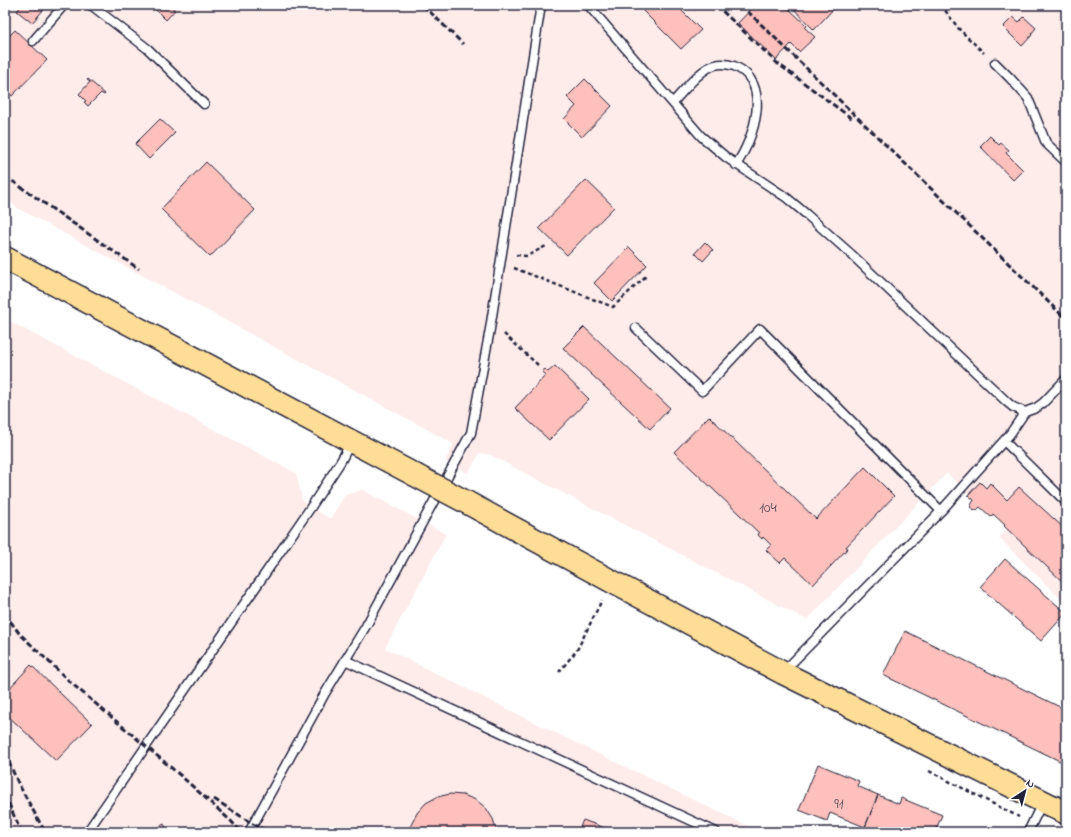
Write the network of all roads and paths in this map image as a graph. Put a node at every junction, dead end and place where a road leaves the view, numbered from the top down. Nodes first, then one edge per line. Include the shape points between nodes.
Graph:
1 (64, 5) edge
2 (91, 5) edge
3 (541, 5) edge
4 (588, 5) edge
5 (941, 5) edge
6 (33, 41) dead end
7 (995, 63) joint
8 (673, 102) junction
9 (204, 104) dead end
10 (1066, 162) edge
11 (736, 165) junction
12 (546, 246) dead end
13 (502, 252) junction
14 (5, 258) edge
15 (500, 263) junction
16 (646, 276) dead end
17 (636, 328) dead end
18 (490, 329) junction
19 (538, 364) dead end
20 (1066, 379) edge
21 (1025, 412) junction
22 (351, 441) junction
23 (1004, 441) junction
24 (1066, 502) edge
25 (941, 511) junction
26 (611, 581) junction
27 (345, 660) junction
28 (559, 672) dead end
29 (783, 673) junction
30 (1043, 802) junction
31 (1066, 813) edge
32 (87, 832) edge
33 (248, 832) edge
34 (716, 832) edge
35 (1028, 832) edge

1 - 6 lane
2 - 9 lane via 148,49
3 - 13 lane
4 - 8 lane
5 - 7 path via 959,29
7 - 10 lane via 1028,98 1046,143
8 - 11 lane via 700,136
8 - 11 lane via 697,76 718,64 728,64 746,73 755,89 755,122 748,144
11 - 21 lane via 787,198 851,254 1013,408
12 - 13 path via 527,256
13 - 15 lane
14 - 22 main road
15 - 16 path via 613,308
15 - 18 lane
17 - 25 lane via 702,391 760,329
18 - 19 path via 503,332
18 - 27 lane via 471,433
20 - 21 lane via 1040,406
21 - 23 lane
22 - 26 main road, bridge
22 - 32 lane via 311,506
23 - 24 lane
23 - 25 lane
25 - 29 lane
26 - 28 path via 578,650
26 - 29 main road
27 - 33 lane
27 - 34 lane
29 - 30 main road
30 - 31 main road
30 - 35 lane

